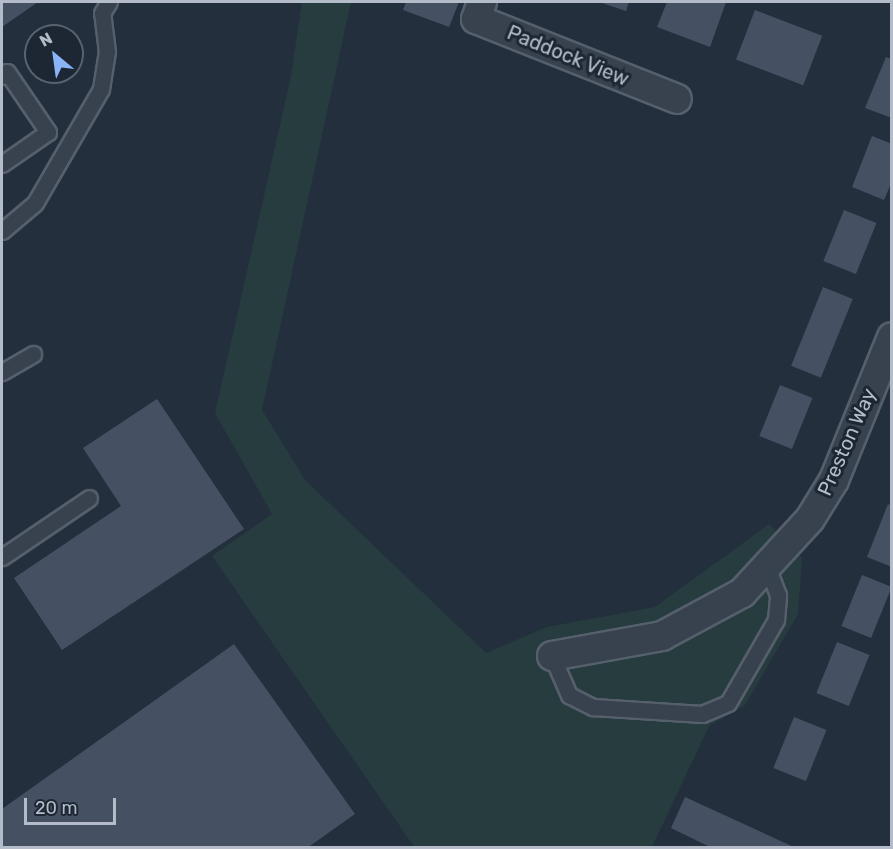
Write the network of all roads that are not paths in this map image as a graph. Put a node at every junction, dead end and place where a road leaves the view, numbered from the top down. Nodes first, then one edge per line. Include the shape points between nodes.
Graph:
1 (109, 2) edge
2 (482, 2) edge
3 (2, 76) edge
4 (677, 99) dead end
5 (2, 164) edge
6 (2, 231) edge
7 (891, 337) edge
8 (33, 354) dead end
9 (2, 372) edge
10 (89, 498) dead end
11 (2, 557) edge
12 (768, 569) junction
13 (552, 656) joint

1 - 6 lane via 102,13 107,52 101,89 34,203
2 - 4 street, Paddock View via 476,19
3 - 5 lane via 8,72 48,132
7 - 12 street, Preston Way via 834,480
8 - 9 lane
10 - 11 lane
12 - 13 street, Preston Way via 742,593 662,636
12 - 13 lane, Preston Way via 778,595 776,620 728,703 702,714 593,706 569,695

